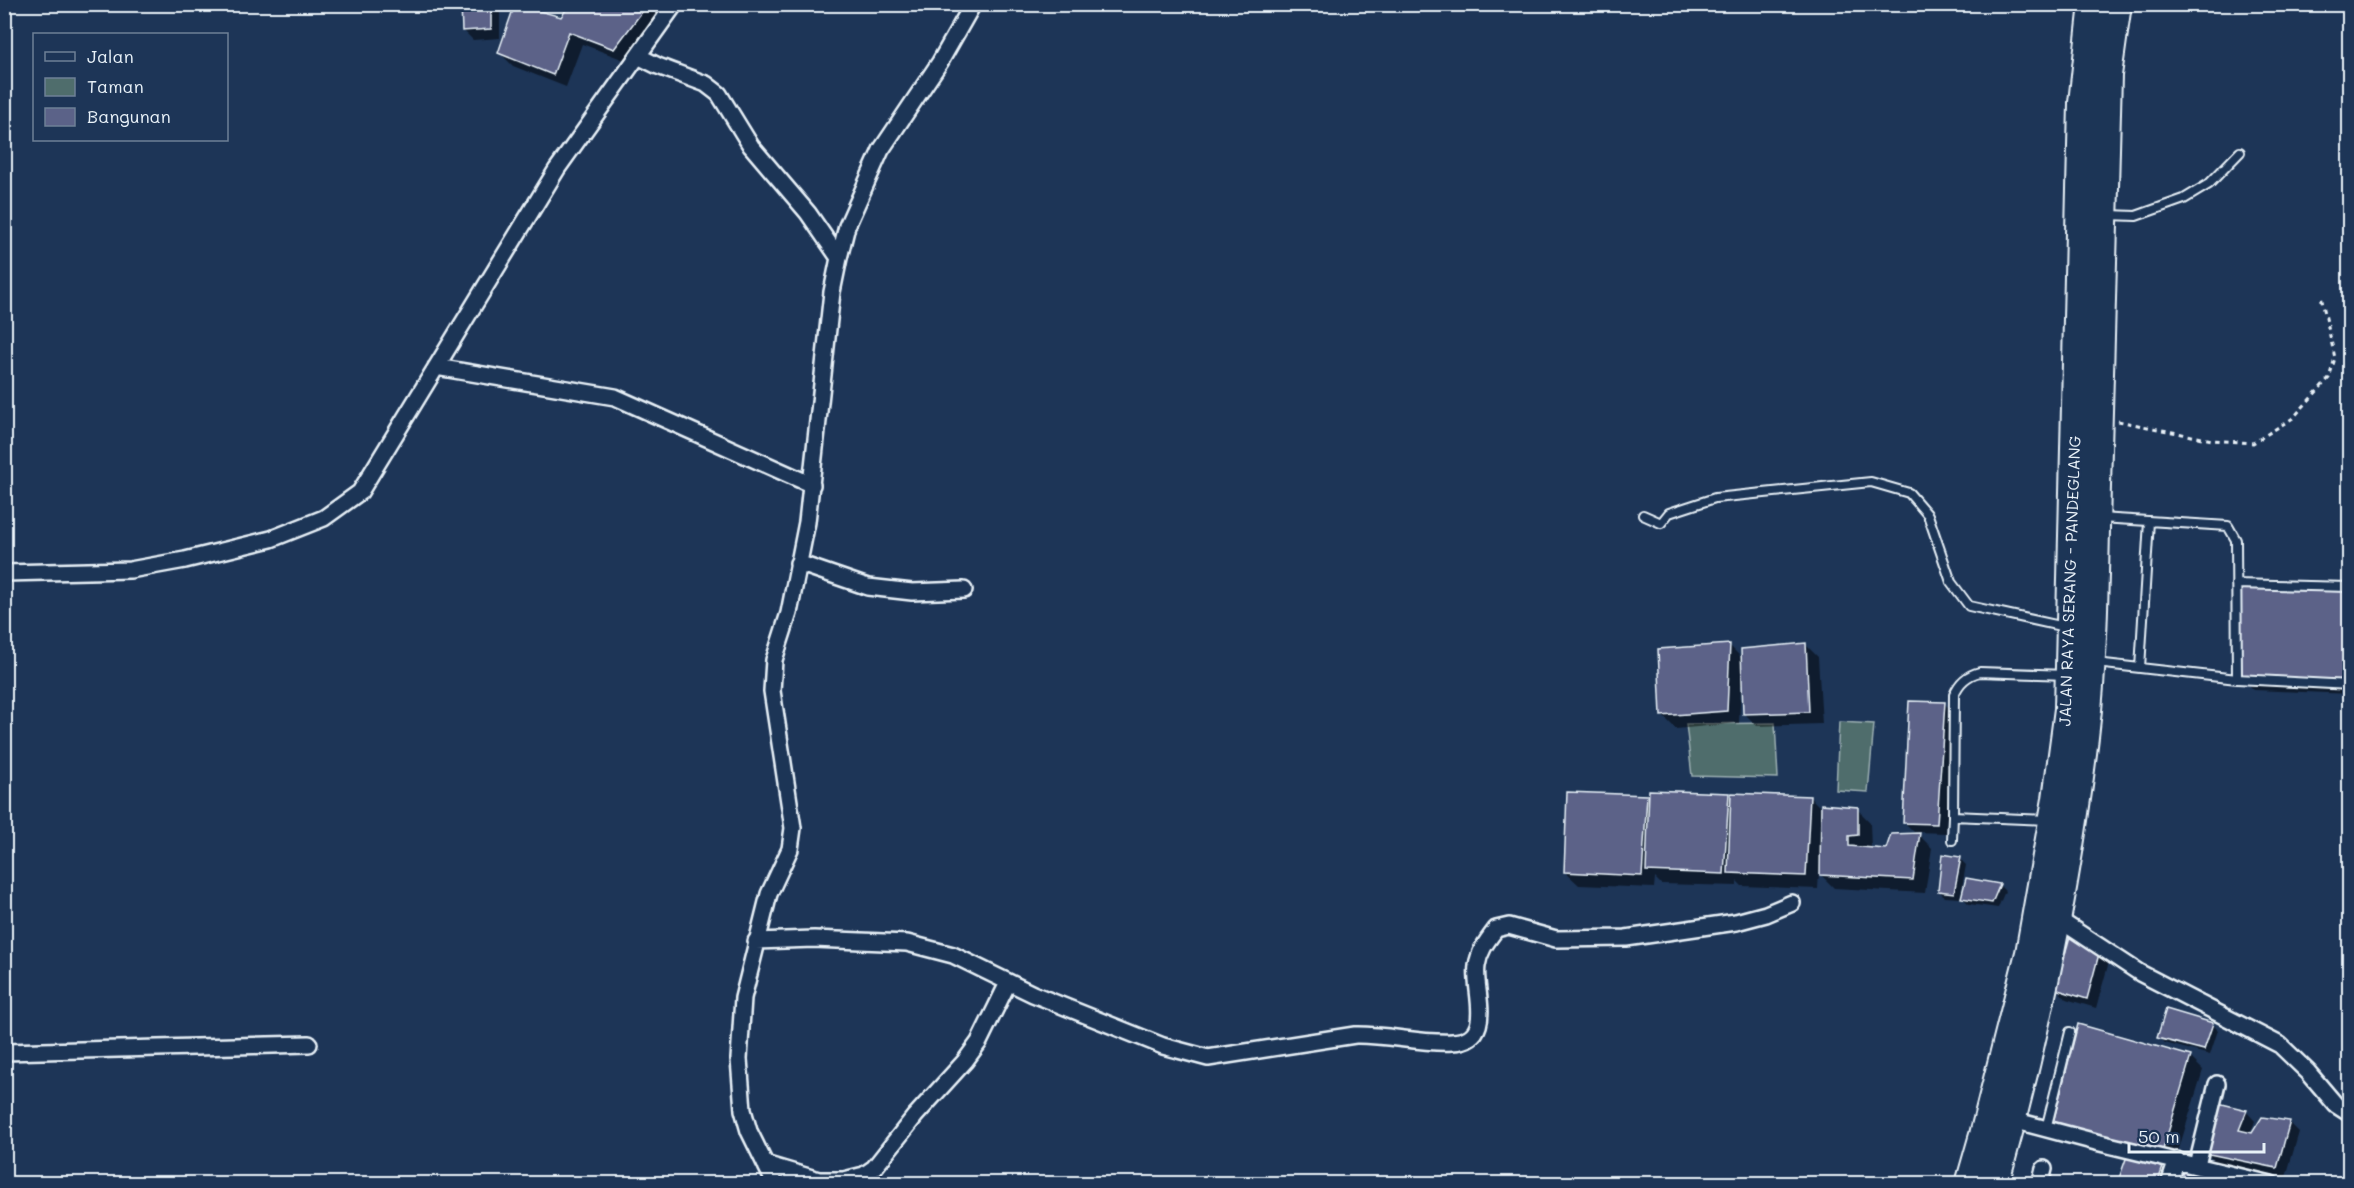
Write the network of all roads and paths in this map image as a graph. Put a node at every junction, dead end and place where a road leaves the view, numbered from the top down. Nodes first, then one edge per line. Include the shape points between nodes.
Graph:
1 (675, 4) edge
2 (974, 4) edge
3 (2093, 4) edge
4 (2118, 4) edge
5 (638, 56) junction
6 (2240, 152) dead end
7 (2104, 215) junction
8 (839, 258) junction
9 (2321, 296) dead end
10 (436, 367) junction
11 (2099, 416) junction
12 (812, 485) junction
13 (1643, 515) dead end
14 (2084, 518) junction
15 (2150, 521) junction
16 (798, 563) junction
17 (4, 573) edge
18 (2236, 584) junction
19 (2349, 587) edge
20 (964, 590) dead end
21 (2069, 628) junction
22 (2091, 662) junction
23 (2140, 668) junction
24 (2237, 679) junction
25 (2349, 685) edge
26 (2075, 686) junction
27 (1953, 816) junction
28 (2052, 820) junction
29 (1952, 840) dead end
30 (1792, 903) dead end
31 (2058, 919) junction
32 (756, 941) junction
33 (2040, 956) junction
34 (1008, 983) junction
35 (2070, 1032) dead end
36 (309, 1044) dead end
37 (4, 1052) edge
38 (2217, 1084) dead end
39 (2349, 1114) edge
40 (2013, 1120) junction
41 (2046, 1129) junction
42 (1994, 1141) junction
43 (2177, 1160) junction
44 (765, 1164) junction
45 (2197, 1165) junction
46 (775, 1184) edge
47 (1969, 1184) edge
48 (1995, 1184) edge
49 (2169, 1184) edge
50 (2271, 1184) edge

1 - 5 street
2 - 8 street via 881,150 847,226
3 - 14 highway, JALAN RAYA SERANG - PANDEGLANG via 2082,103
4 - 7 highway, JALAN RAYA SERANG - PANDEGLANG via 2108,75
5 - 8 street via 706,84 719,94 751,146 808,213
5 - 10 street via 557,169
6 - 7 lane via 2209,184 2184,199 2136,216
7 - 11 highway, JALAN RAYA SERANG - PANDEGLANG
8 - 12 street via 812,459
9 - 11 path via 2335,358 2329,378 2293,418 2253,443 2212,440
10 - 12 street via 615,397
10 - 17 street via 360,492 324,518 271,539 130,570
11 - 14 highway, JALAN RAYA SERANG - PANDEGLANG
12 - 16 street
13 - 21 lane via 1661,523 1669,513 1715,498 1871,482 1909,493 1928,515 1951,582 1969,606
14 - 15 lane
14 - 21 highway, JALAN RAYA SERANG - PANDEGLANG
14 - 22 highway, JALAN RAYA SERANG - PANDEGLANG
15 - 18 lane via 2228,526 2236,540
15 - 23 lane
16 - 20 street via 868,587 912,592
16 - 32 street via 789,613 774,660 772,691 792,838 769,894
18 - 19 lane
18 - 24 lane
21 - 26 highway, JALAN RAYA SERANG - PANDEGLANG
22 - 23 lane
22 - 26 highway, JALAN RAYA SERANG - PANDEGLANG
23 - 24 lane
24 - 25 lane
26 - 27 lane via 1980,672 1961,682 1954,695
26 - 28 highway, JALAN RAYA SERANG - PANDEGLANG via 2068,709
26 - 31 highway, JALAN RAYA SERANG - PANDEGLANG via 2072,842
27 - 28 lane
27 - 29 lane
28 - 33 highway, JALAN RAYA SERANG - PANDEGLANG
30 - 34 street via 1736,922 1626,938 1556,939 1509,926 1496,929 1482,948 1476,967 1478,1028 1468,1038 1456,1042 1354,1035 1208,1058 1163,1046
31 - 33 highway, JALAN RAYA SERANG - PANDEGLANG
31 - 39 street via 2140,974 2280,1046
32 - 34 street via 907,943 953,955
32 - 44 street via 743,998 740,1059 743,1110
33 - 40 highway, JALAN RAYA SERANG - PANDEGLANG
33 - 42 highway, JALAN RAYA SERANG - PANDEGLANG
34 - 44 street via 979,1042 874,1168 844,1180 819,1180
35 - 41 lane
36 - 37 street
38 - 45 street
40 - 41 street
40 - 42 highway, JALAN RAYA SERANG - PANDEGLANG
41 - 43 street
42 - 47 highway, JALAN RAYA SERANG - PANDEGLANG
42 - 48 highway, JALAN RAYA SERANG - PANDEGLANG
43 - 45 street
43 - 49 street
44 - 46 street
45 - 50 street

